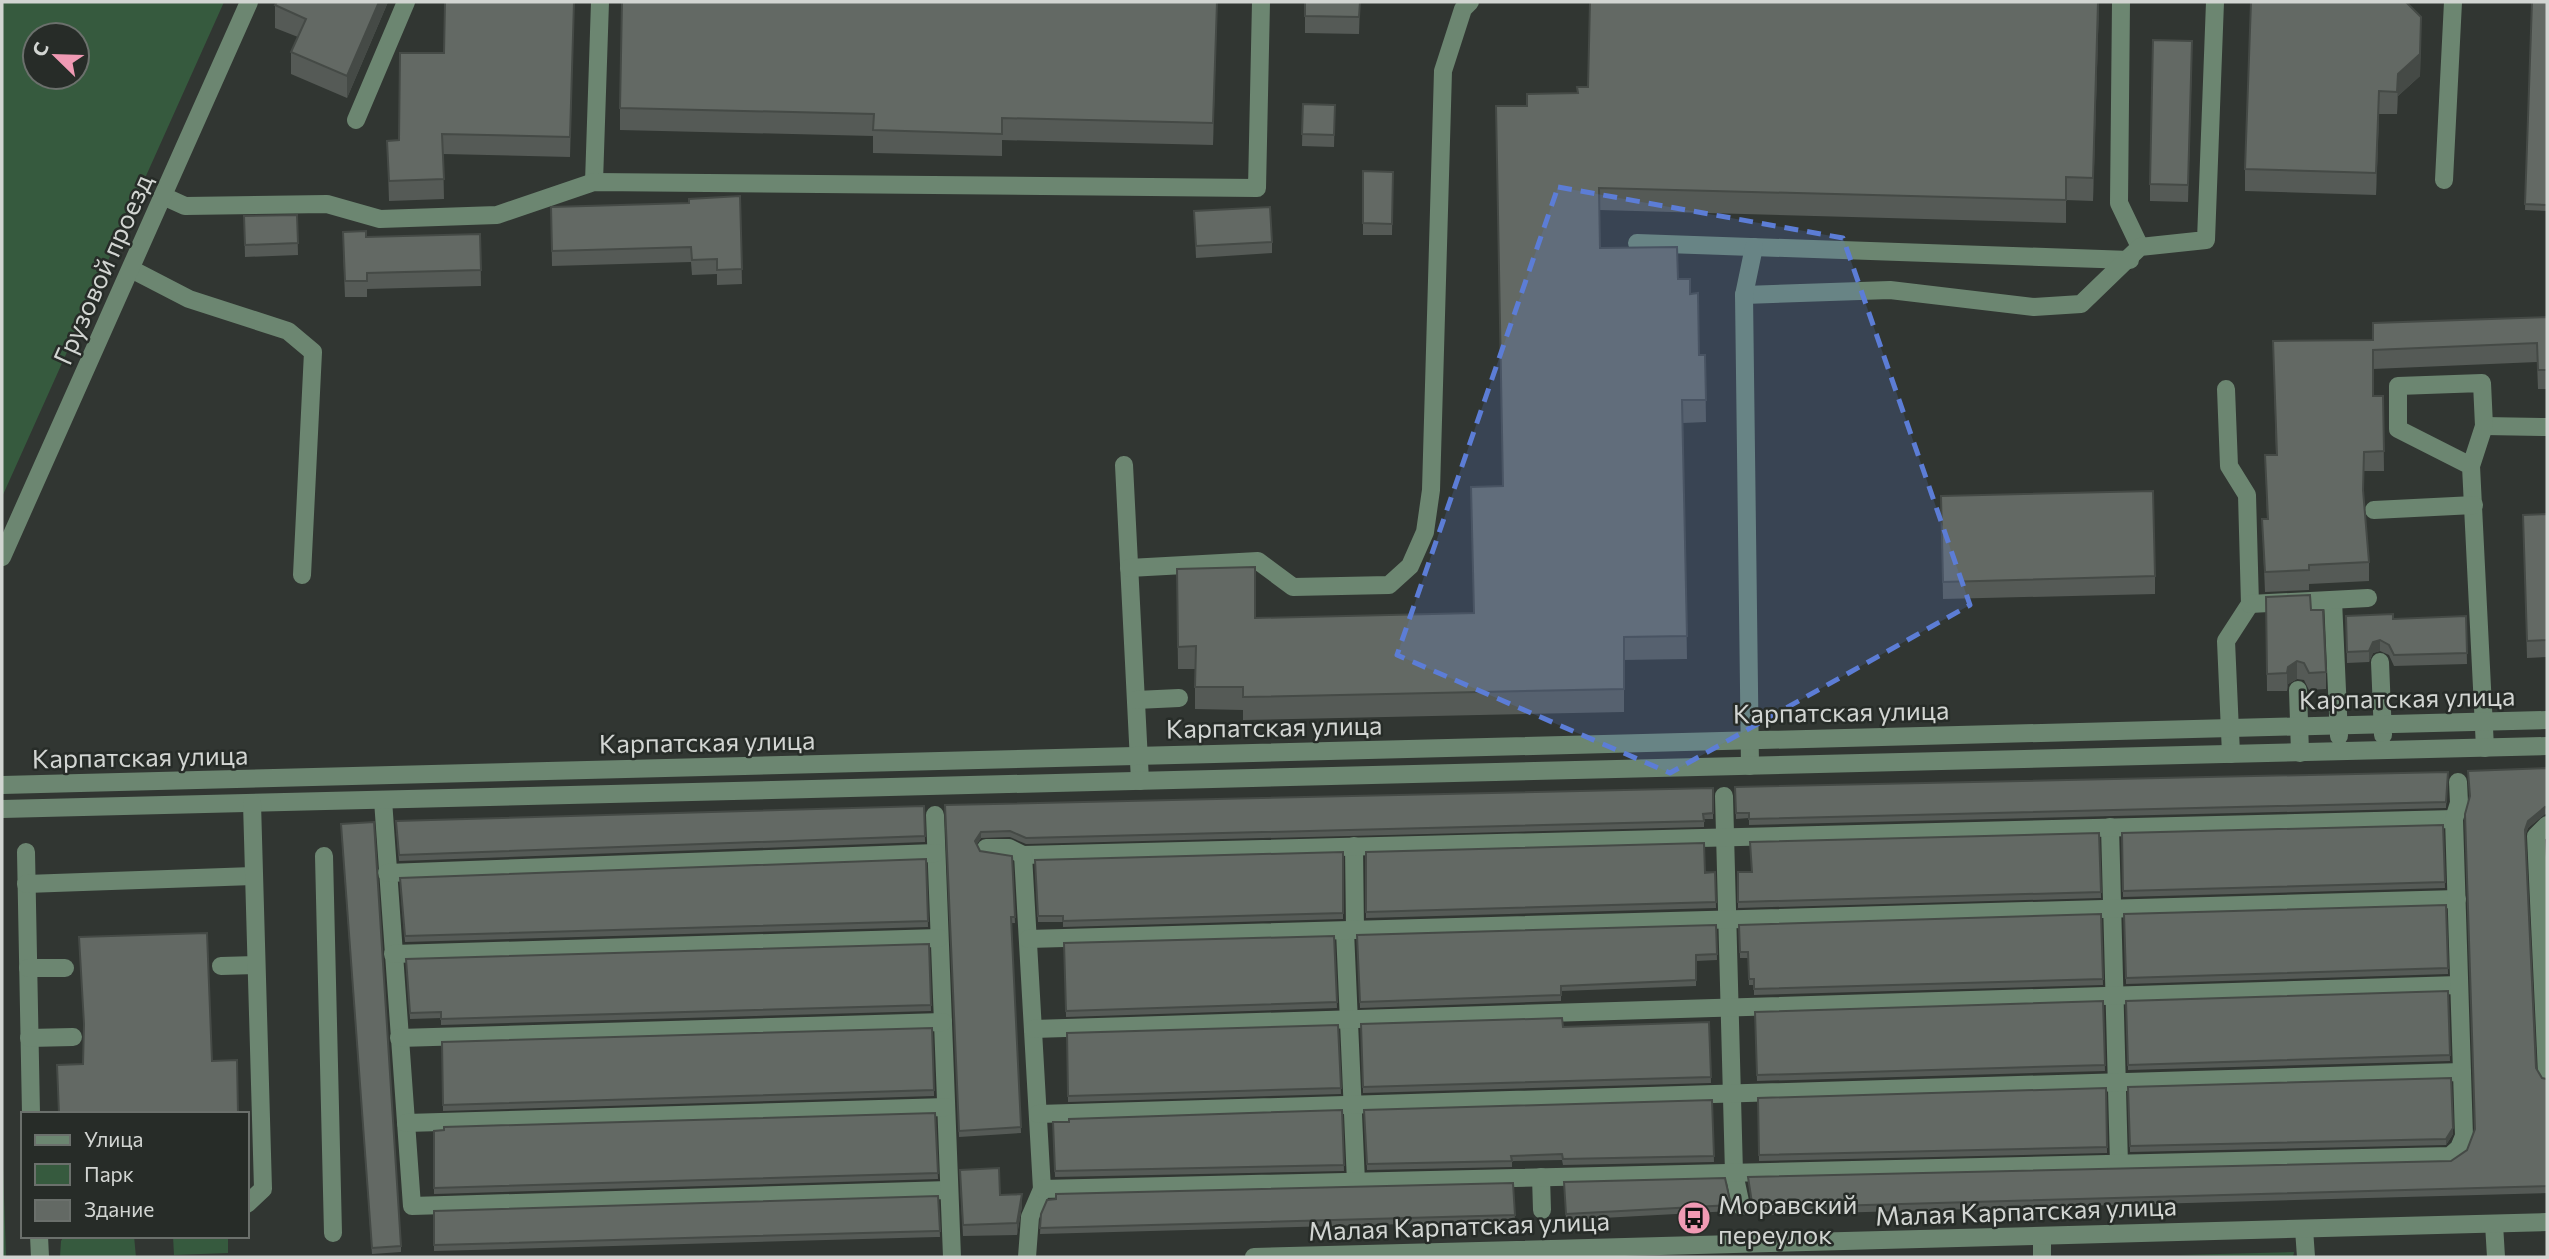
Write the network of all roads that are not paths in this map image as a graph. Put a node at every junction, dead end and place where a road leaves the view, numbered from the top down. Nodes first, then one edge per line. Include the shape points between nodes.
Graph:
1 (249, 2) edge
2 (406, 2) edge
3 (600, 2) edge
4 (1261, 2) edge
5 (1470, 2) edge
6 (2121, 2) edge
7 (2215, 2) edge
8 (2453, 2) edge
9 (356, 120) dead end
10 (2444, 180) dead end
11 (594, 182) junction
12 (163, 196) junction
13 (1637, 243) dead end
14 (1754, 247) junction
15 (2135, 253) junction
16 (131, 269) junction
17 (1744, 295) junction
18 (2226, 389) dead end
19 (2484, 426) junction
20 (2547, 427) edge
21 (1125, 464) dead end
22 (2471, 466) junction
23 (2473, 505) junction
24 (2374, 510) dead end
25 (2, 557) edge
26 (1129, 568) junction
27 (302, 575) dead end
28 (2368, 598) dead end
29 (2333, 600) junction
30 (2250, 604) junction
31 (2380, 662) dead end
32 (2298, 690) dead end
33 (1179, 698) dead end
34 (1136, 701) junction
35 (2547, 720) edge
36 (2485, 722) junction
37 (2383, 724) junction
38 (2339, 725) junction
39 (2299, 726) junction
40 (2230, 728) junction
41 (1750, 740) junction
42 (2547, 746) edge
43 (2485, 748) junction
44 (2339, 751) junction
45 (2384, 751) junction
46 (2300, 752) junction
47 (2231, 754) junction
48 (1139, 756) junction
49 (1751, 766) junction
50 (1140, 781) junction
51 (2458, 782) dead end
52 (2, 785) edge
53 (1724, 796) dead end
54 (383, 800) junction
55 (252, 803) junction
56 (2, 810) edge
57 (934, 814) dead end
58 (2454, 819) junction
59 (2547, 825) edge
60 (2110, 827) junction
61 (1725, 837) junction
62 (1354, 846) junction
63 (986, 848) dead end
64 (26, 852) dead end
65 (936, 853) junction
66 (1023, 855) junction
67 (324, 856) dead end
68 (387, 873) junction
69 (253, 876) junction
70 (26, 884) junction
71 (2456, 899) junction
72 (2543, 899) edge
73 (2112, 908) junction
74 (1727, 919) junction
75 (1350, 930) junction
76 (939, 938) junction
77 (1028, 939) junction
78 (393, 954) junction
79 (256, 965) junction
80 (221, 966) dead end
81 (28, 968) junction
82 (65, 968) dead end
83 (2545, 983) edge
84 (2459, 985) junction
85 (2115, 995) junction
86 (1729, 1007) junction
87 (1349, 1019) junction
88 (943, 1022) junction
89 (1033, 1029) junction
90 (73, 1037) dead end
91 (29, 1038) junction
92 (399, 1038) junction
93 (2547, 1063) edge
94 (2462, 1072) junction
95 (2547, 1074) edge
96 (2117, 1082) junction
97 (1732, 1093) junction
98 (1353, 1104) junction
99 (946, 1107) junction
100 (31, 1112) edge
101 (1038, 1114) junction
102 (405, 1123) junction
103 (2119, 1164) junction
104 (1734, 1173) junction
105 (1541, 1177) junction
106 (1356, 1182) junction
107 (1042, 1189) junction
108 (949, 1190) junction
109 (248, 1204) edge
110 (1741, 1206) dead end
111 (1542, 1210) dead end
112 (2547, 1222) edge
113 (2494, 1223) junction
114 (2304, 1229) junction
115 (333, 1233) dead end
116 (2042, 1236) junction
117 (39, 1238) edge
118 (1490, 1254) edge
119 (40, 1257) edge
120 (952, 1257) edge
121 (1027, 1257) edge
122 (1254, 1257) edge
123 (1265, 1257) edge
124 (2042, 1257) edge
125 (2306, 1257) edge
126 (2496, 1257) edge

1 - 12 street, Грузовой проезд
2 - 9 street
3 - 11 street
4 - 11 street via 1257,188
5 - 26 street via 1462,9 1443,71 1431,490 1425,532 1410,566 1389,584 1293,587 1258,561
6 - 15 street via 2119,203
7 - 15 street via 2206,240
8 - 10 street
11 - 12 street via 497,215 380,219 327,204 185,206
12 - 16 street, Грузовой проезд
13 - 14 street
14 - 15 street
14 - 17 street
15 - 17 street via 2081,304 2034,307 1890,290
16 - 25 street, Грузовой проезд
16 - 27 street via 189,299 288,331 313,352
17 - 41 street
18 - 30 street via 2229,467 2247,495
19 - 20 street
19 - 22 street
19 - 22 street via 2482,383 2398,386 2398,429
21 - 26 street
22 - 23 street
23 - 24 street
23 - 36 street
26 - 34 street
28 - 29 street
29 - 30 street
29 - 38 street
30 - 40 street via 2226,641
31 - 37 street
32 - 39 street
33 - 34 street
34 - 48 street
35 - 36 street, Карпатская улица
36 - 37 street, Карпатская улица
36 - 43 street
37 - 38 street, Карпатская улица
37 - 45 street
38 - 39 street, Карпатская улица
38 - 44 street
39 - 40 street, Карпатская улица
39 - 46 street
40 - 41 street, Карпатская улица
40 - 47 street
41 - 48 street, Карпатская улица
41 - 49 street
42 - 43 street, Карпатская улица
43 - 45 street, Карпатская улица
44 - 45 street, Карпатская улица
44 - 46 street, Карпатская улица
46 - 47 street, Карпатская улица
47 - 49 street, Карпатская улица
48 - 50 street
48 - 52 street, Карпатская улица
49 - 50 street, Карпатская улица
50 - 54 street, Карпатская улица
51 - 58 street
53 - 61 street
54 - 55 street, Карпатская улица
54 - 68 street
55 - 56 street, Карпатская улица
55 - 69 street
57 - 65 street
58 - 60 street
58 - 71 street
59 - 72 street via 2536,836
60 - 61 street
60 - 73 street
61 - 62 street
61 - 74 street
62 - 66 street
62 - 75 street
63 - 66 street via 1009,848
64 - 70 street
65 - 68 street
65 - 76 street
66 - 77 street
67 - 115 street
68 - 78 street
69 - 70 street
69 - 79 street
70 - 81 street
71 - 73 street
71 - 84 street
72 - 83 street
73 - 74 street
73 - 85 street
74 - 75 street
74 - 86 street
75 - 77 street
75 - 87 street
76 - 78 street
76 - 88 street
77 - 89 street
78 - 92 street
79 - 80 street
79 - 109 street via 263,1189
81 - 82 street
81 - 91 street
83 - 93 street
84 - 85 street
84 - 94 street
85 - 86 street
85 - 96 street
86 - 87 street
86 - 97 street
87 - 89 street
87 - 98 street
88 - 92 street
88 - 99 street
89 - 101 street
90 - 91 street
91 - 100 street
92 - 102 street
93 - 95 street
94 - 96 street
94 - 103 street via 2464,1136 2450,1156
96 - 97 street
96 - 103 street
97 - 98 street
97 - 104 street
98 - 101 street
98 - 106 street
99 - 102 street
99 - 108 street
101 - 107 street
102 - 108 street via 412,1206
103 - 104 street
104 - 105 street
104 - 110 street
105 - 106 street
105 - 111 street
106 - 107 street
107 - 121 street via 1030,1217
108 - 120 street
112 - 113 street, Малая Карпатская улица
113 - 114 street, Малая Карпатская улица
113 - 126 street
114 - 116 street, Малая Карпатская улица
114 - 125 street
116 - 118 street, Малая Карпатская улица
116 - 124 street
117 - 119 street
118 - 123 street, Малая Карпатская улица
122 - 123 street, Малая Карпатская улица

